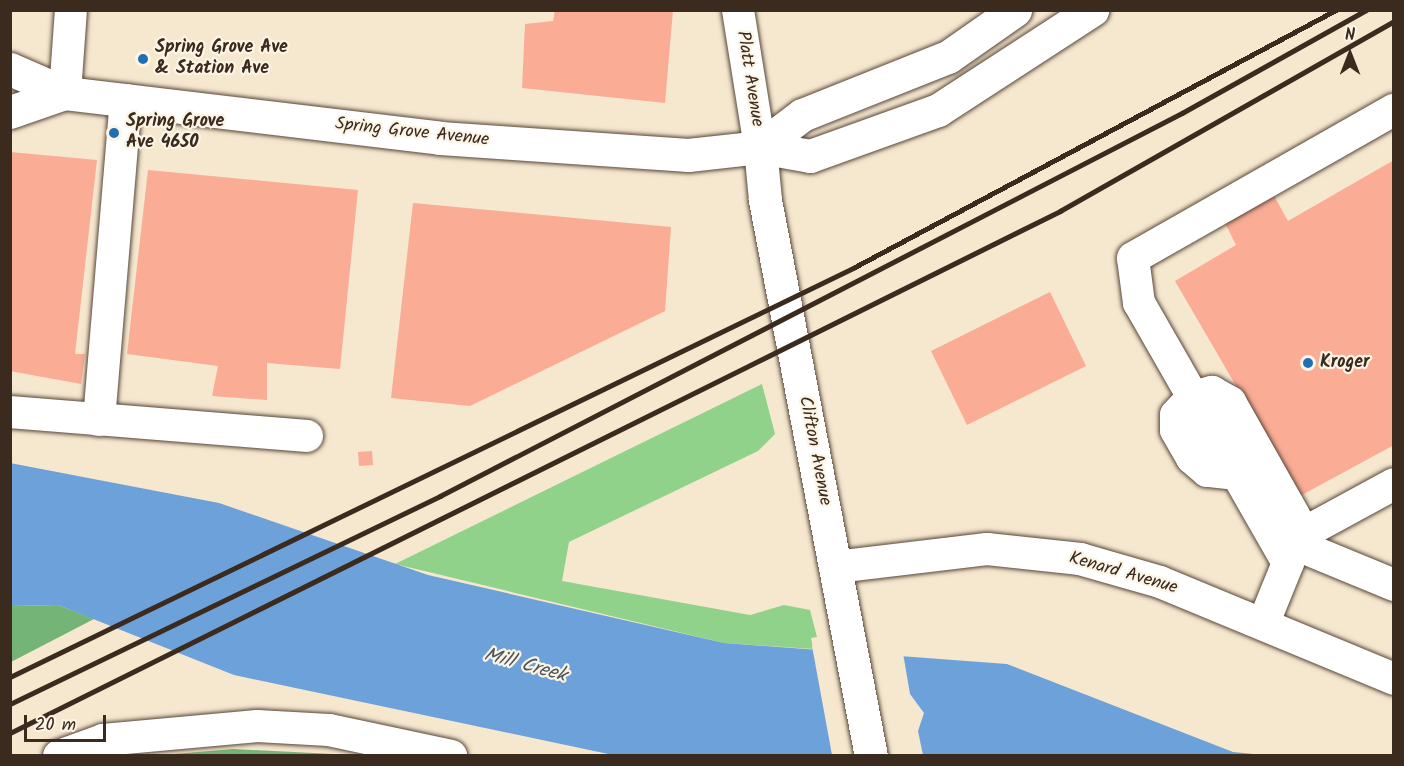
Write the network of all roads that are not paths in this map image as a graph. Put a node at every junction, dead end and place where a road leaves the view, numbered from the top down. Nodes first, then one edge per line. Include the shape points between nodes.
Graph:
1 (71, 10) edge
2 (738, 10) edge
3 (1015, 10) edge
4 (1092, 10) edge
5 (10, 69) edge
6 (65, 93) junction
7 (126, 100) junction
8 (1394, 110) edge
9 (10, 112) edge
10 (760, 147) junction
11 (1193, 397) junction
12 (10, 412) edge
13 (99, 420) junction
14 (307, 436) dead end
15 (1394, 483) edge
16 (1296, 547) junction
17 (836, 567) junction
18 (1394, 585) edge
19 (1264, 622) junction
20 (1394, 679) edge
21 (58, 756) edge
22 (451, 756) edge
23 (871, 756) edge

1 - 6 street
2 - 10 street, Platt Avenue
3 - 10 main road via 948,57 802,115
4 - 10 main road, Spring Grove Avenue via 996,77 878,135 810,156
5 - 6 main road, Spring Grove Avenue
6 - 7 main road, Spring Grove Avenue
6 - 9 main road, Spring Grove Avenue
7 - 10 main road, Spring Grove Avenue via 602,151 688,154
7 - 13 street
8 - 11 street via 1133,258 1139,303
10 - 17 main road, Clifton Avenue via 765,200
11 - 16 street via 1237,474
11 - 16 street via 1212,392 1230,402
12 - 13 street
13 - 14 street
15 - 16 street
16 - 18 street
16 - 19 street
17 - 19 street, Kenard Avenue via 962,550 1021,551 1080,559 1149,579
17 - 23 main road, Clifton Avenue
19 - 20 street, Kenard Avenue
21 - 22 street via 103,740 257,726 329,730

